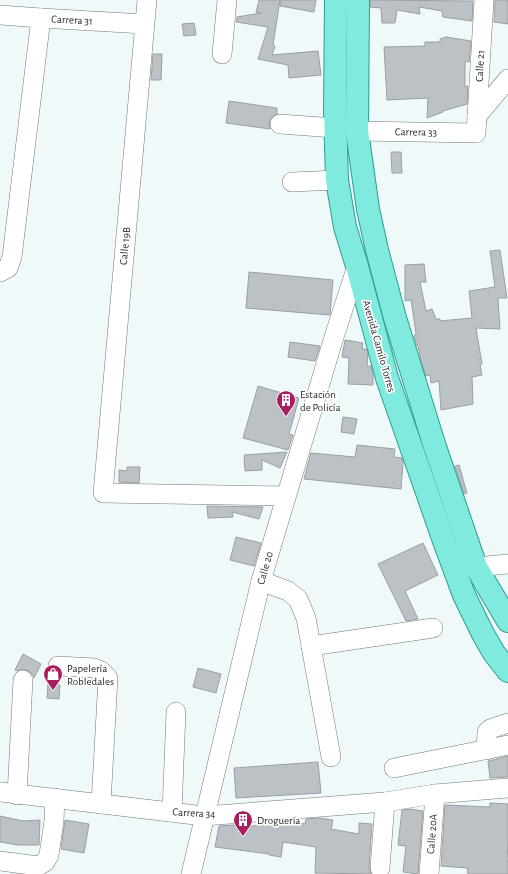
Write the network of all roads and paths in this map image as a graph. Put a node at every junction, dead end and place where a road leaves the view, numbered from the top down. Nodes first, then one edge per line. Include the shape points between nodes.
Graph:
1 (147, 0) edge
2 (227, 0) edge
3 (336, 0) edge
4 (358, 0) edge
5 (484, 0) edge
6 (0, 15) edge
7 (41, 18) junction
8 (144, 24) junction
9 (222, 54) dead end
10 (508, 79) edge
11 (280, 124) dead end
12 (476, 124) junction
13 (335, 128) junction
14 (357, 131) junction
15 (337, 180) junction
16 (292, 182) dead end
17 (357, 266) junction
18 (0, 272) edge
19 (286, 496) junction
20 (508, 564) edge
21 (476, 567) junction
22 (261, 581) junction
23 (508, 621) edge
24 (433, 628) dead end
25 (311, 646) junction
26 (58, 666) dead end
27 (508, 671) edge
28 (23, 680) dead end
29 (176, 712) dead end
30 (508, 723) edge
31 (508, 745) edge
32 (486, 750) junction
33 (331, 757) dead end
34 (394, 768) dead end
35 (508, 788) edge
36 (9, 793) edge
37 (435, 794) junction
38 (55, 798) junction
39 (100, 804) junction
40 (384, 808) junction
41 (172, 812) junction
42 (204, 816) junction
43 (0, 861) edge
44 (380, 868) dead end
45 (191, 874) edge
46 (429, 874) edge

1 - 8 street, Calle 19B
2 - 9 street
3 - 13 main road, Avenida Camilo Torres
4 - 14 main road
5 - 12 street, Calle 21
6 - 7 street, Carrera 31
7 - 8 street, Carrera 31
7 - 18 street via 12,257 8,268
8 - 19 street, Calle 19B via 104,493
10 - 12 street
11 - 13 street
12 - 14 street, Carrera 33
13 - 15 main road, Avenida Camilo Torres
14 - 21 main road via 368,209 395,318 435,448
15 - 16 street
15 - 17 main road, Avenida Camilo Torres via 345,227
17 - 19 street, Calle 20
17 - 27 main road, Avenida Camilo Torres via 387,378 464,594 483,634
19 - 22 street, Calle 20
20 - 21 street
21 - 23 main road
22 - 25 street via 288,591 298,599 306,618
22 - 42 street, Calle 20
24 - 25 street
25 - 33 street
26 - 39 street via 94,668 108,678
28 - 36 street
29 - 41 street
30 - 32 street via 486,732
31 - 32 street
32 - 34 street
35 - 37 street, Carrera 34
36 - 38 street, Carrera 34
37 - 40 street, Carrera 34
37 - 46 street, Calle 20A
38 - 39 street, Carrera 34
38 - 43 street via 49,855 45,862 38,866
39 - 41 street, Carrera 34
40 - 42 street, Carrera 34 via 313,808
40 - 44 street
41 - 42 street, Carrera 34
42 - 45 street, Calle 20

